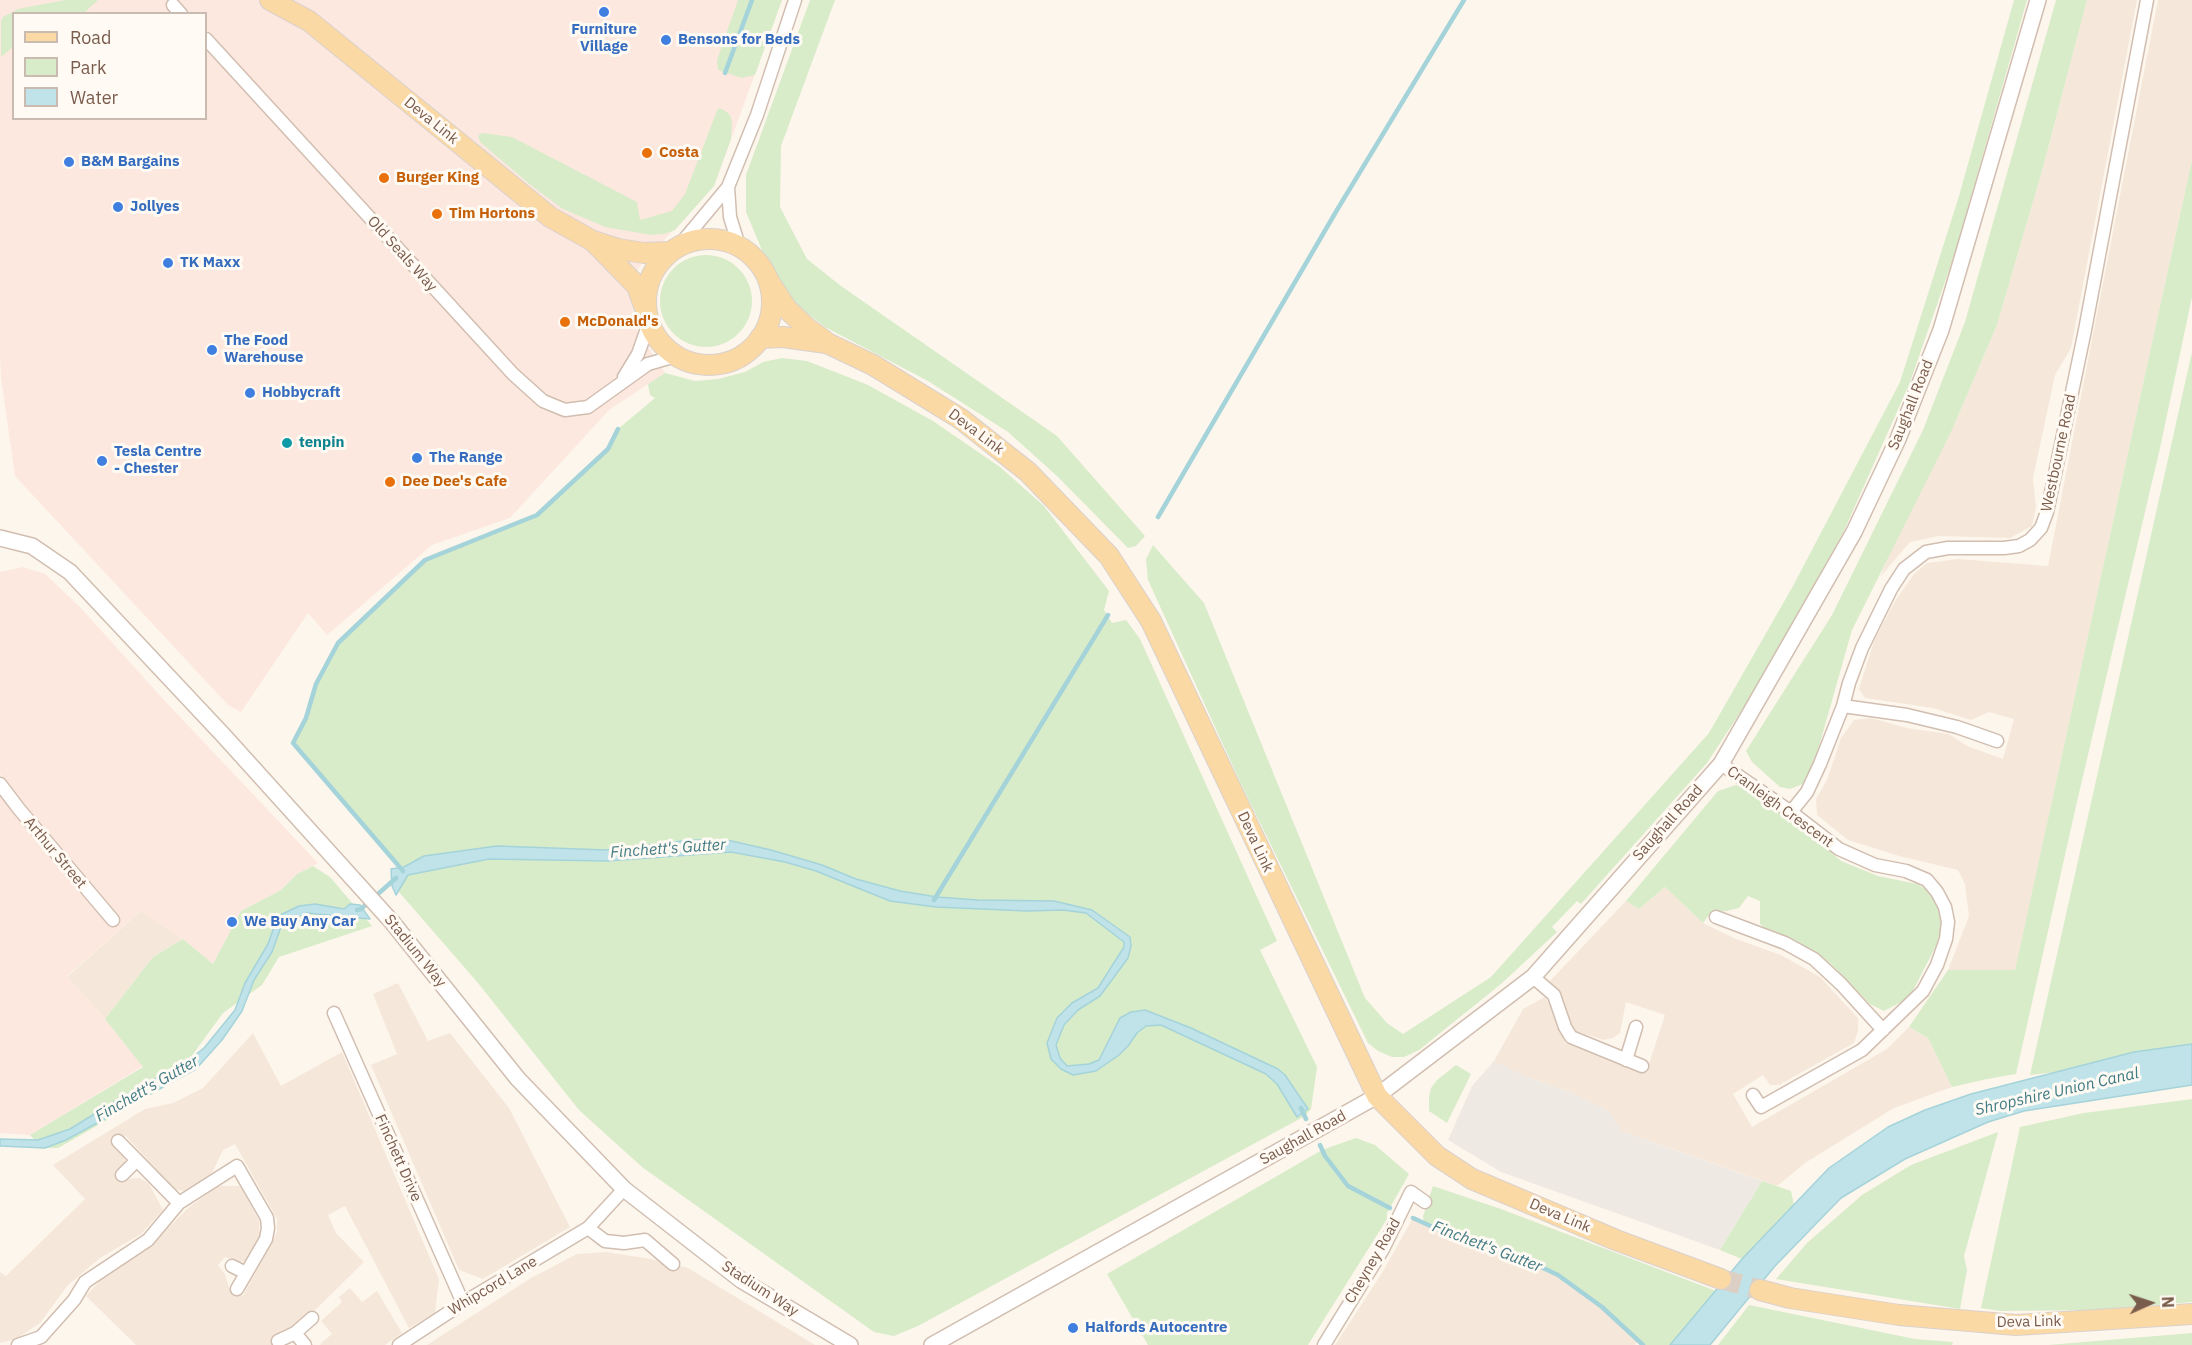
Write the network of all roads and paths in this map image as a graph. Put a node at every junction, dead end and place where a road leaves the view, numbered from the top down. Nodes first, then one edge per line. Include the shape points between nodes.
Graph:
1 (270, 0) edge
2 (795, 0) edge
3 (2038, 0) edge
4 (2147, 0) edge
5 (207, 40) edge
6 (728, 187) junction
7 (592, 241) junction
8 (738, 246) junction
9 (674, 249) junction
10 (768, 280) junction
11 (648, 317) junction
12 (760, 338) junction
13 (829, 344) junction
14 (676, 356) junction
15 (621, 383) junction
16 (0, 538) edge
17 (1843, 706) junction
18 (1997, 741) dead end
19 (1721, 764) junction
20 (0, 784) edge
21 (1791, 812) junction
22 (1716, 917) dead end
23 (113, 920) dead end
24 (1533, 977) junction
25 (334, 1013) dead end
26 (1636, 1027) dead end
27 (1883, 1030) junction
28 (1626, 1060) junction
29 (1642, 1066) dead end
30 (1753, 1095) dead end
31 (1377, 1096) junction
32 (118, 1142) dead end
33 (137, 1160) junction
34 (122, 1174) dead end
35 (624, 1189) junction
36 (1425, 1202) dead end
37 (179, 1203) junction
38 (588, 1228) junction
39 (673, 1263) dead end
40 (232, 1266) dead end
41 (246, 1273) junction
42 (1721, 1279) tunnel mouth
43 (237, 1289) dead end
44 (1760, 1290) tunnel mouth
45 (463, 1303) junction
46 (2192, 1314) edge
47 (312, 1318) dead end
48 (295, 1333) junction
49 (45, 1341) edge
50 (278, 1341) dead end
51 (18, 1345) edge
52 (305, 1345) edge
53 (399, 1345) edge
54 (850, 1345) edge
55 (932, 1345) edge
56 (1324, 1345) edge

1 - 7 main road, Deva Link via 309,21 550,217
2 - 6 street via 757,115
3 - 19 street, Saughall Road via 1941,330 1898,439 1854,532
4 - 17 street, Westbourne Road via 2085,330 2041,528 2019,546 1926,552 1904,568 1862,648
5 - 15 street, Old Seals Way via 533,393 554,406 576,410 597,402
6 - 8 street via 730,217
6 - 9 street
7 - 9 main road, Deva Link via 644,253
7 - 11 main road, Deva Link via 637,286
8 - 9 main road via 719,239 698,240
8 - 10 main road via 751,255
9 - 11 main road via 658,263 650,278 646,295
10 - 12 main road via 771,310
10 - 13 main road, Deva Link via 787,309
11 - 14 main road via 660,342
11 - 15 street, Old Seals Way via 638,354
12 - 13 main road, Deva Link
12 - 14 main road via 736,359 722,364 706,365
13 - 31 main road, Deva Link via 873,365 961,419 1028,472 1109,556 1151,621
14 - 15 street, Old Seals Way via 648,364
16 - 35 street, Stadium Way via 32,546 70,572 225,736 392,922 518,1079
17 - 18 street via 1907,714
17 - 21 street, Westbourne Road via 1807,792
19 - 21 street, Cranleigh Crescent
19 - 24 street, Saughall Road
20 - 23 street, Arthur Street
21 - 27 street, Cranleigh Crescent via 1839,849 1875,865 1927,880 1945,906 1946,939 1937,964 1923,991
22 - 27 street via 1785,943 1814,959
24 - 28 street via 1554,995 1571,1037
24 - 31 street, Saughall Road
25 - 45 street, Finchett Drive
26 - 28 street
27 - 30 street, Cranleigh Crescent via 1862,1050 1761,1107
28 - 29 street
31 - 42 main road, Deva Link via 1437,1156 1472,1179
31 - 55 street, Saughall Road
32 - 33 street
33 - 34 street
33 - 37 street
35 - 38 street, Whipcord Lane
35 - 54 street, Stadium Way via 741,1280
36 - 56 street, Cheyney Road via 1411,1192 1383,1249
37 - 41 street via 237,1166 267,1218 268,1228 266,1239
37 - 49 street via 148,1240 85,1282
38 - 39 street via 605,1241 624,1244 645,1240
38 - 45 street, Whipcord Lane
40 - 41 street
41 - 43 street
44 - 46 main road, Deva Link via 1899,1315 2016,1325
45 - 53 street, Whipcord Lane
47 - 48 street
48 - 50 street
48 - 52 street
49 - 51 street

